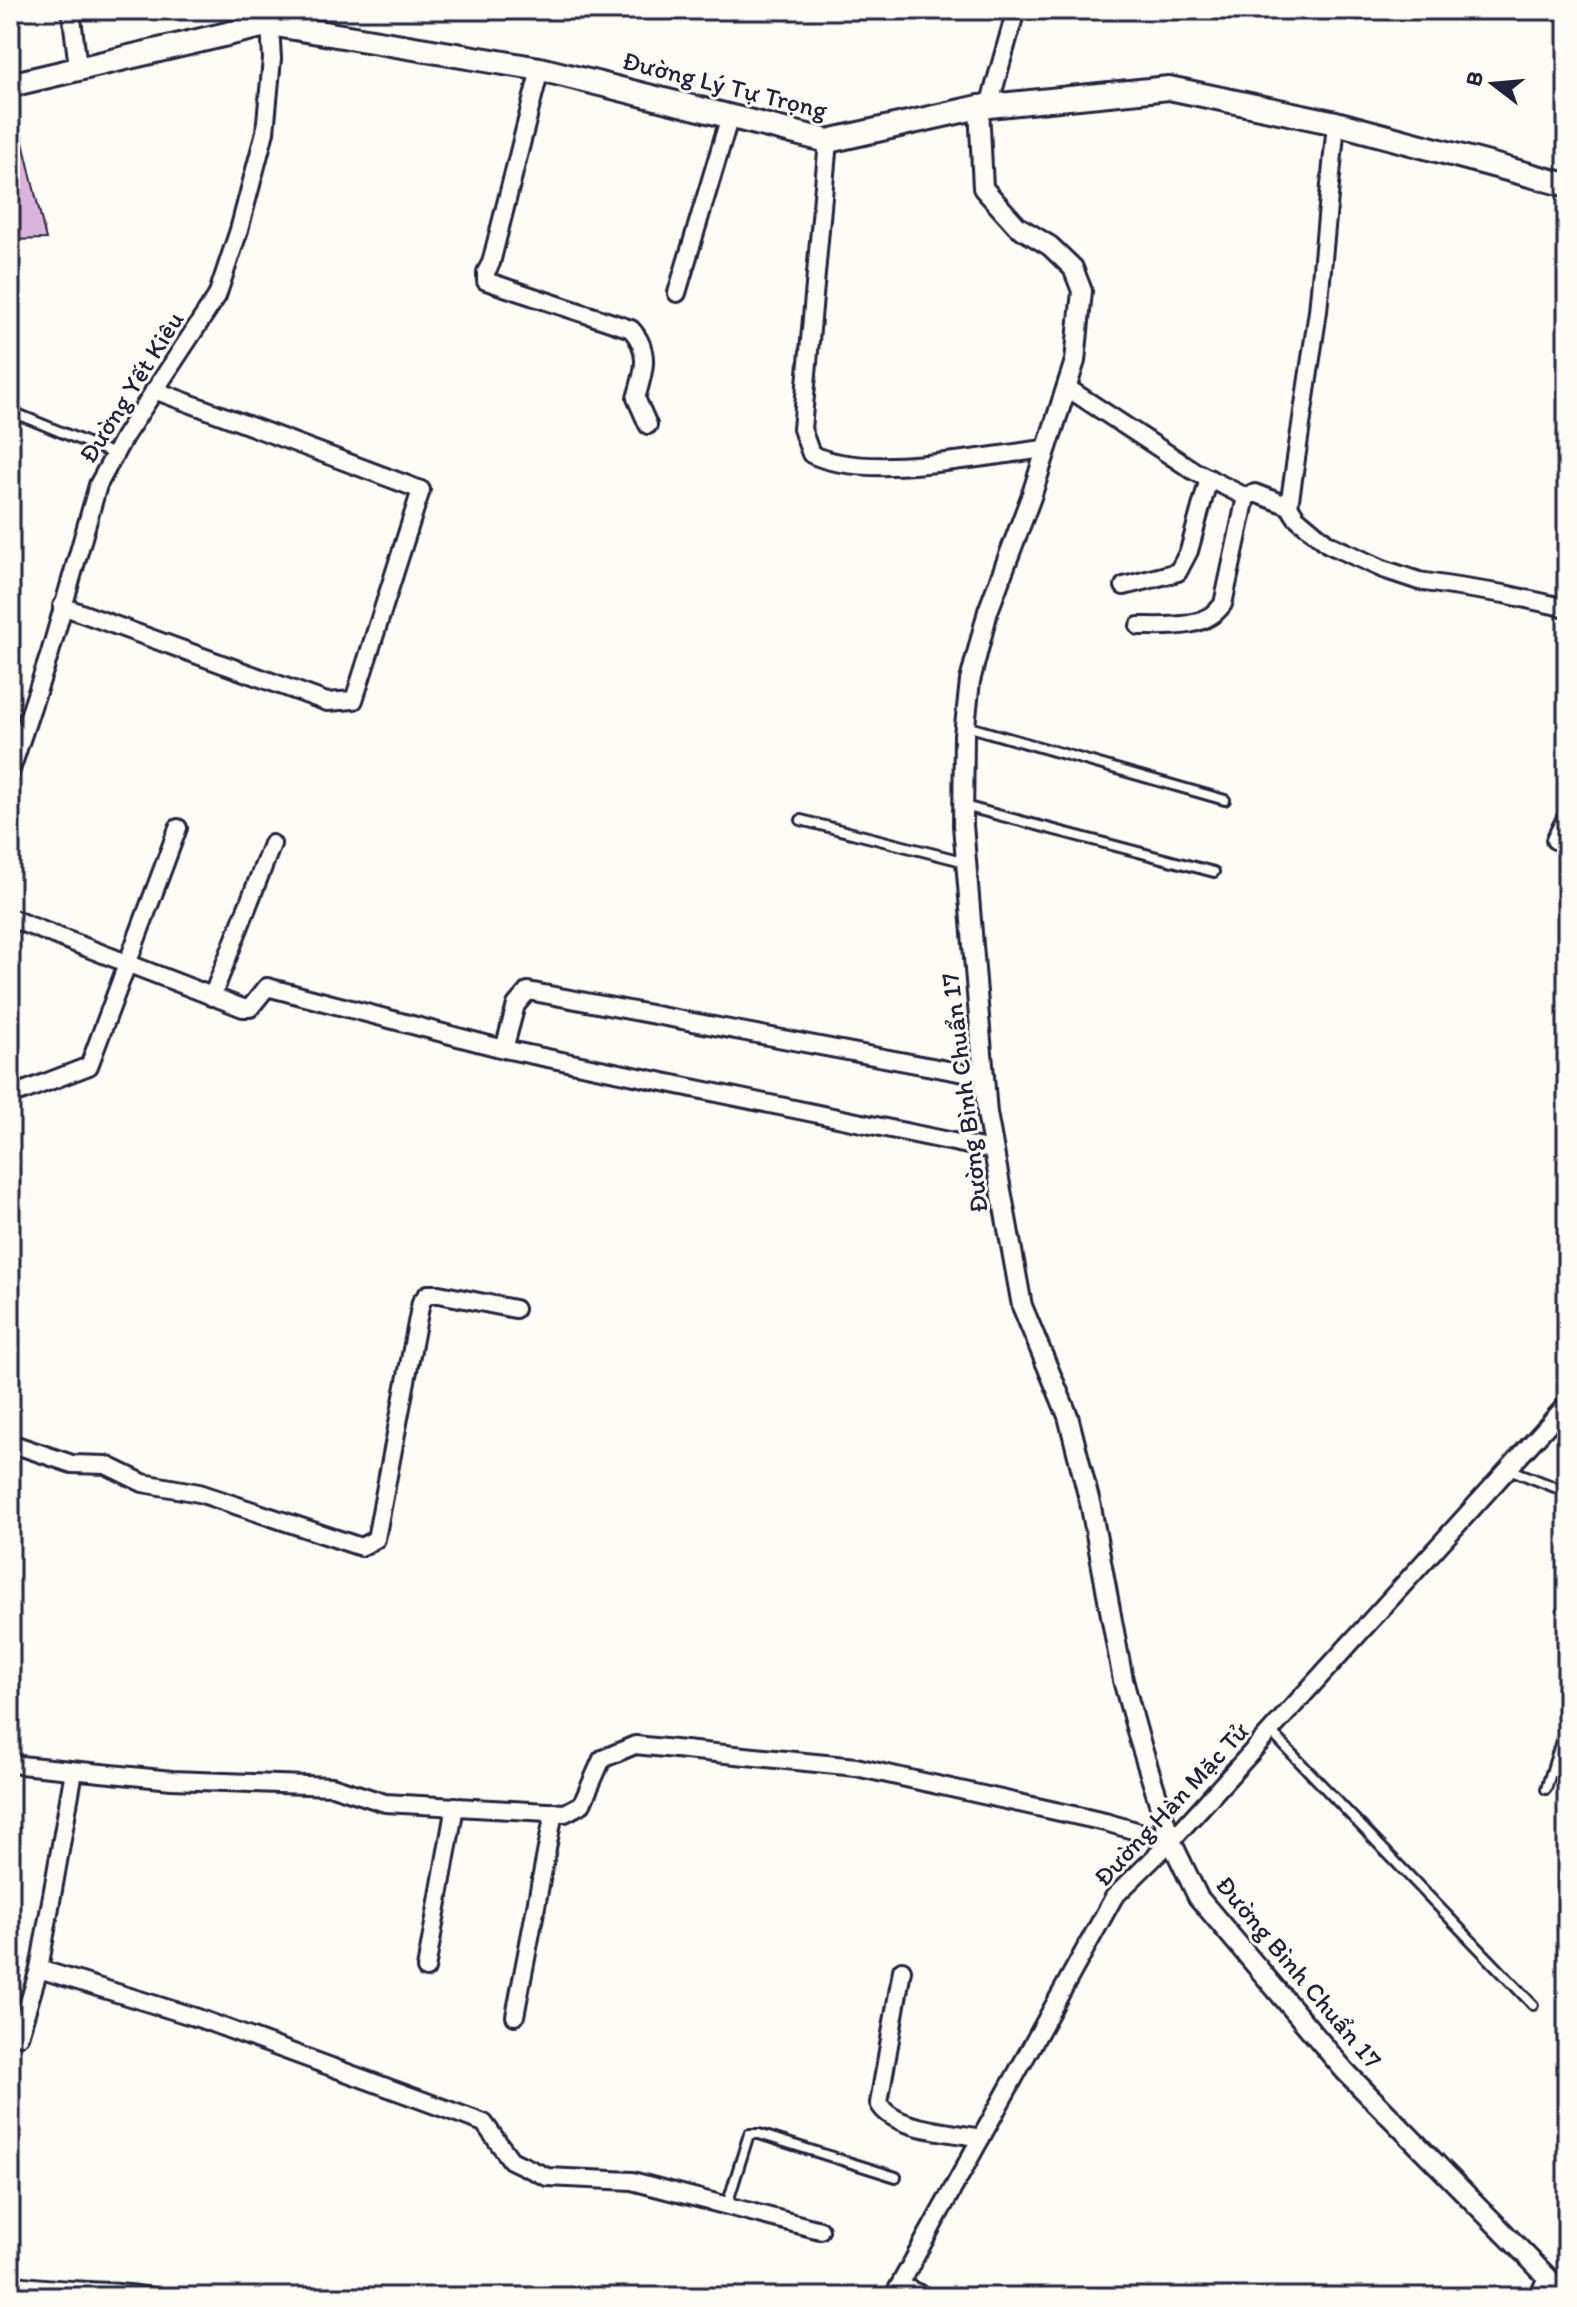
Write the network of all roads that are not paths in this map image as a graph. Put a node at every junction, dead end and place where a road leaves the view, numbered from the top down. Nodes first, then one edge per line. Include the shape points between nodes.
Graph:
1 (71, 10) edge
2 (1016, 10) edge
3 (271, 17) edge
4 (78, 67) junction
5 (540, 69) junction
6 (10, 85) edge
7 (984, 106) junction
8 (730, 116) junction
9 (1336, 123) junction
10 (828, 141) junction
11 (1567, 185) edge
12 (677, 293) dead end
13 (1066, 387) junction
14 (154, 390) junction
15 (15, 413) dead end
16 (648, 425) dead end
17 (1045, 449) junction
18 (115, 455) junction
19 (1209, 478) junction
20 (1246, 497) junction
21 (1289, 506) junction
22 (1124, 586) dead end
23 (62, 606) junction
24 (1567, 608) edge
25 (1139, 626) dead end
26 (965, 726) junction
27 (10, 773) edge
28 (1225, 800) dead end
29 (963, 805) junction
30 (1567, 816) edge
31 (801, 820) dead end
32 (178, 828) dead end
33 (1555, 840) dead end
34 (272, 844) dead end
35 (967, 863) junction
36 (1214, 872) dead end
37 (10, 918) edge
38 (125, 965) junction
39 (212, 997) junction
40 (504, 1049) junction
41 (985, 1077) junction
42 (10, 1089) edge
43 (992, 1150) junction
44 (515, 1309) dead end
45 (1567, 1404) edge
46 (10, 1443) edge
47 (1508, 1469) junction
48 (1567, 1492) edge
49 (1567, 1722) edge
50 (1270, 1731) junction
51 (10, 1764) edge
52 (74, 1771) junction
53 (1546, 1789) dead end
54 (455, 1806) junction
55 (554, 1812) junction
56 (1171, 1841) junction
57 (39, 1969) junction
58 (426, 1969) dead end
59 (902, 1970) dead end
60 (1533, 2005) dead end
61 (515, 2016) dead end
62 (10, 2034) edge
63 (981, 2138) junction
64 (896, 2177) dead end
65 (727, 2205) junction
66 (820, 2230) dead end
67 (1543, 2276) junction
68 (10, 2284) edge
69 (897, 2290) edge
70 (152, 2297) edge
71 (936, 2297) edge
72 (1534, 2297) edge
73 (1567, 2297) edge

1 - 4 street
2 - 7 street
3 - 4 main road, Đường Lý Tự Trọng
3 - 5 main road, Đường Lý Tự Trọng
3 - 14 street, Đường Yết Kiêu via 265,132 239,230 217,296
4 - 6 main road, Đường Lý Tự Trọng
5 - 8 main road, Đường Lý Tự Trọng
5 - 16 street via 486,281 631,329 643,342 645,369 636,398
7 - 9 main road, Đường Lý Tự Trọng via 1161,88
7 - 10 main road, Đường Lý Tự Trọng
7 - 13 street, Đường Bình Chuẩn 17 via 983,188 1017,226 1073,268 1082,291 1080,328
8 - 10 main road, Đường Lý Tự Trọng
8 - 12 street
9 - 11 main road, Đường Lý Tự Trọng
9 - 21 street via 1318,311
10 - 17 street via 802,429 811,454 832,464 887,466
13 - 17 street, Đường Bình Chuẩn 17
13 - 19 street
14 - 18 street, Đường Yết Kiêu
14 - 23 street via 421,490 354,700 327,702
15 - 18 lane
17 - 26 street, Đường Bình Chuẩn 17 via 980,638
18 - 23 street, Đường Yết Kiêu via 98,485
19 - 20 street
19 - 22 street via 1178,572
20 - 21 street via 1255,493
20 - 25 street via 1223,604 1216,614 1196,623
21 - 24 street via 1328,544 1383,569 1419,581
23 - 27 street, Đường Yết Kiêu
26 - 28 lane
26 - 29 street, Đường Bình Chuẩn 17
29 - 35 street, Đường Bình Chuẩn 17
29 - 36 lane
30 - 33 street
31 - 35 lane
32 - 38 street
34 - 39 street
35 - 41 street, Đường Bình Chuẩn 17
37 - 38 street
38 - 39 street
38 - 42 street via 89,1066 21,1092
39 - 40 street via 250,1008 267,987
40 - 41 street via 516,1005 528,991
40 - 43 street
41 - 43 street, Đường Bình Chuẩn 17
43 - 56 street, Đường Bình Chuẩn 17 via 1022,1306 1068,1416 1123,1680
44 - 46 street via 439,1294 428,1294 421,1302 376,1539 361,1547 199,1493 143,1483 106,1465 72,1464
45 - 47 street, Đường Hàn Mặc Tử
47 - 48 lane
47 - 50 street, Đường Hàn Mặc Tử
49 - 53 lane
50 - 56 street, Đường Hàn Mặc Tử
50 - 60 lane
51 - 52 street
52 - 54 street via 332,1786 385,1803
52 - 57 street
54 - 55 street
54 - 58 street
55 - 56 street via 582,1804 602,1759 635,1745 856,1767
55 - 61 street
56 - 63 street, Đường Hàn Mặc Tử via 1114,1897
56 - 67 street, Đường Bình Chuẩn 17 via 1198,1897 1345,2071
57 - 62 street via 19,2036
57 - 65 street via 198,2018 484,2123 511,2160 547,2177 632,2181
59 - 63 street via 879,2103 903,2124
63 - 69 street, Đường Hàn Mặc Tử
64 - 65 lane via 749,2134
65 - 66 street
67 - 72 lane
67 - 73 street, Đường Bình Chuẩn 17
68 - 70 street
69 - 71 lane

